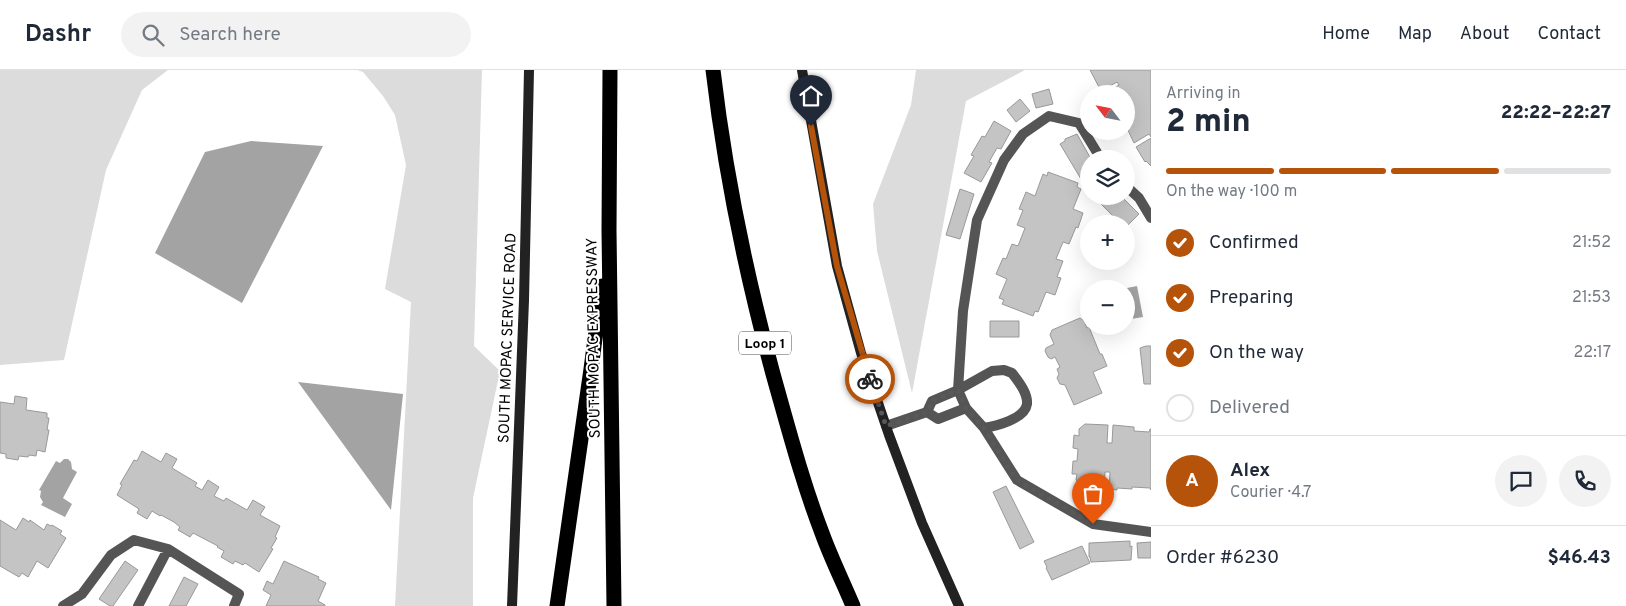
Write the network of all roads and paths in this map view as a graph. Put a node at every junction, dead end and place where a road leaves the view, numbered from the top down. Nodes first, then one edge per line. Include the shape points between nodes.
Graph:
1 (529, 70) edge
2 (610, 70) edge
3 (713, 70) edge
4 (802, 70) edge
5 (1096, 150) edge
6 (1135, 194) edge
7 (1151, 218) edge
8 (609, 230) junction
9 (958, 390) junction
10 (966, 408) junction
11 (927, 412) junction
12 (886, 426) junction
13 (984, 428) junction
14 (1151, 532) edge
15 (168, 549) junction
16 (63, 606) edge
17 (138, 606) edge
18 (234, 606) edge
19 (512, 606) edge
20 (557, 606) edge
21 (614, 606) edge
22 (853, 606) edge
23 (959, 606) edge

1 - 19 main road, SOUTH MOPAC SERVICE ROAD
2 - 8 highway, SOUTH MOPAC EXPRESSWAY
3 - 22 highway, Loop 1 via 728,179 765,343 790,437 822,534
4 - 12 main road via 837,266 861,353
5 - 9 lane via 1079,123 1049,116 1022,134 1004,160 977,220 963,311
6 - 7 lane
8 - 20 highway
8 - 21 highway, SOUTH MOPAC EXPRESSWAY
9 - 10 lane
9 - 11 lane via 932,401
9 - 13 lane via 992,371 1004,370 1012,373 1023,389 1027,403 1024,410 1007,423
10 - 11 lane via 938,419
10 - 13 lane
11 - 12 lane
12 - 23 main road via 922,523
13 - 14 lane via 1016,480 1093,524
15 - 16 lane via 134,540 111,555 82,594
15 - 17 lane
15 - 18 lane via 239,594

